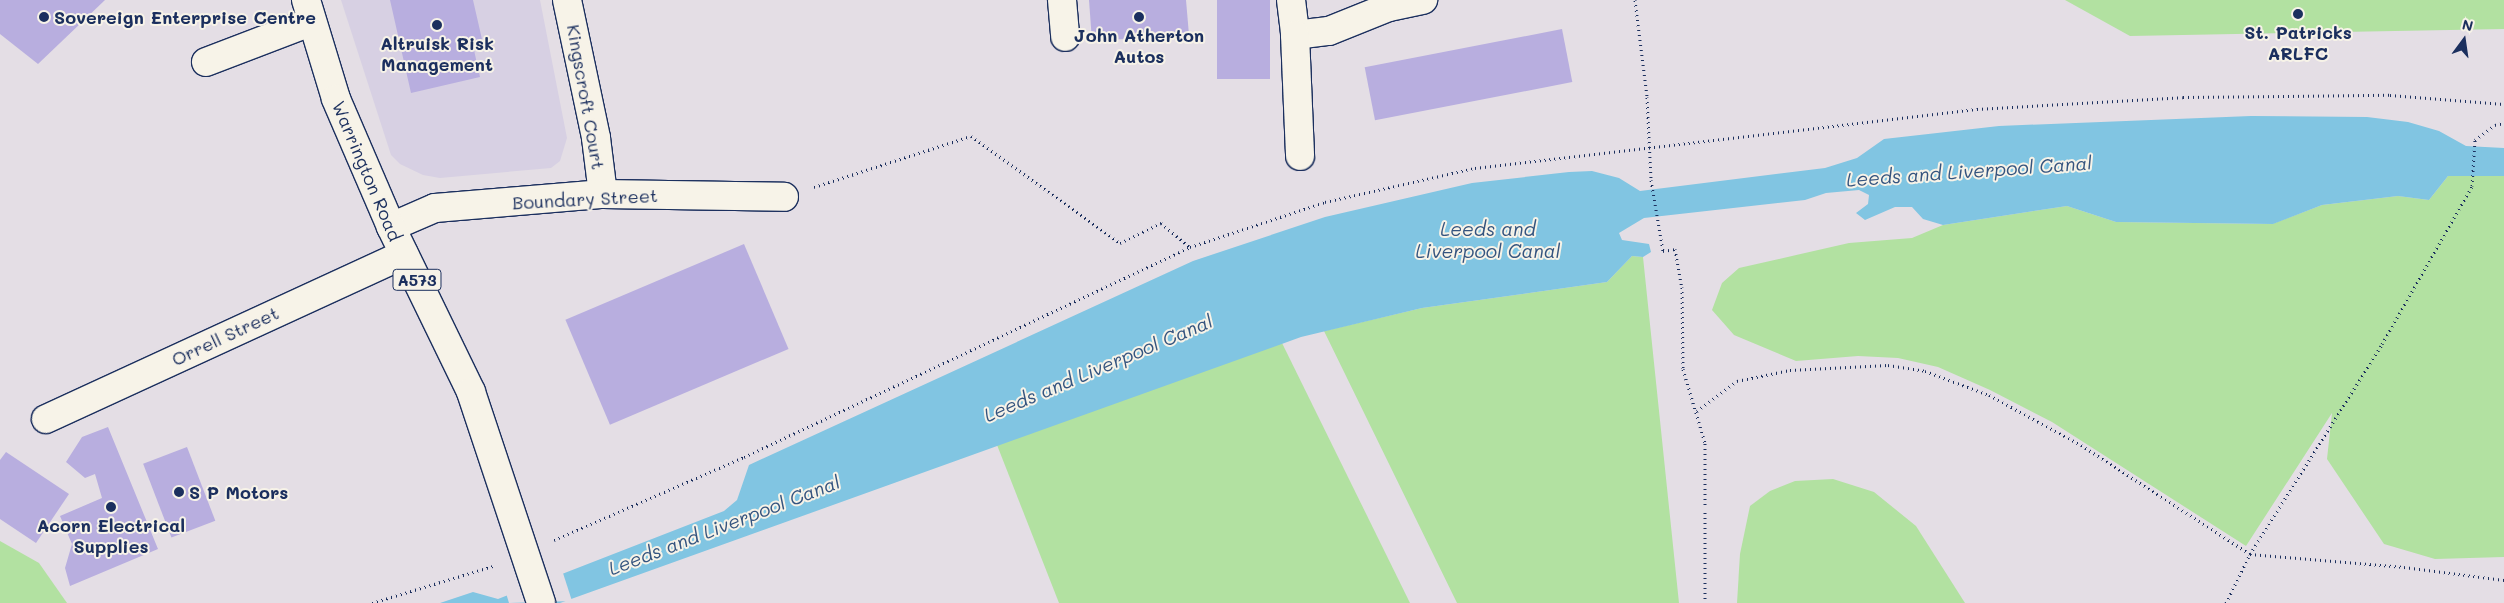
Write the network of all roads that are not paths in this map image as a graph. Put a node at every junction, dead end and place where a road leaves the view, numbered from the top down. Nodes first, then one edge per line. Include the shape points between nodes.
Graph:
1 (567, 0) edge
2 (1062, 0) edge
3 (1291, 0) edge
4 (1423, 0) edge
5 (309, 11) edge
6 (1295, 35) junction
7 (1065, 37) dead end
8 (206, 62) dead end
9 (1300, 156) dead end
10 (602, 194) junction
11 (784, 197) road end
12 (390, 227) junction
13 (404, 254) junction
14 (46, 419) dead end
15 (541, 603) edge

1 - 10 street, Kingscroft Court via 596,138
2 - 7 street
3 - 6 street
4 - 6 street via 1388,7 1329,31
5 - 8 street
5 - 12 street, Warrington Road / A573 via 336,99
6 - 9 street
10 - 11 street, Boundary Street
10 - 12 street, Boundary Street via 436,208
12 - 13 street, Warrington Road / A573
13 - 14 street, Orrell Street
13 - 15 street, Warrington Road / A573 via 471,392

